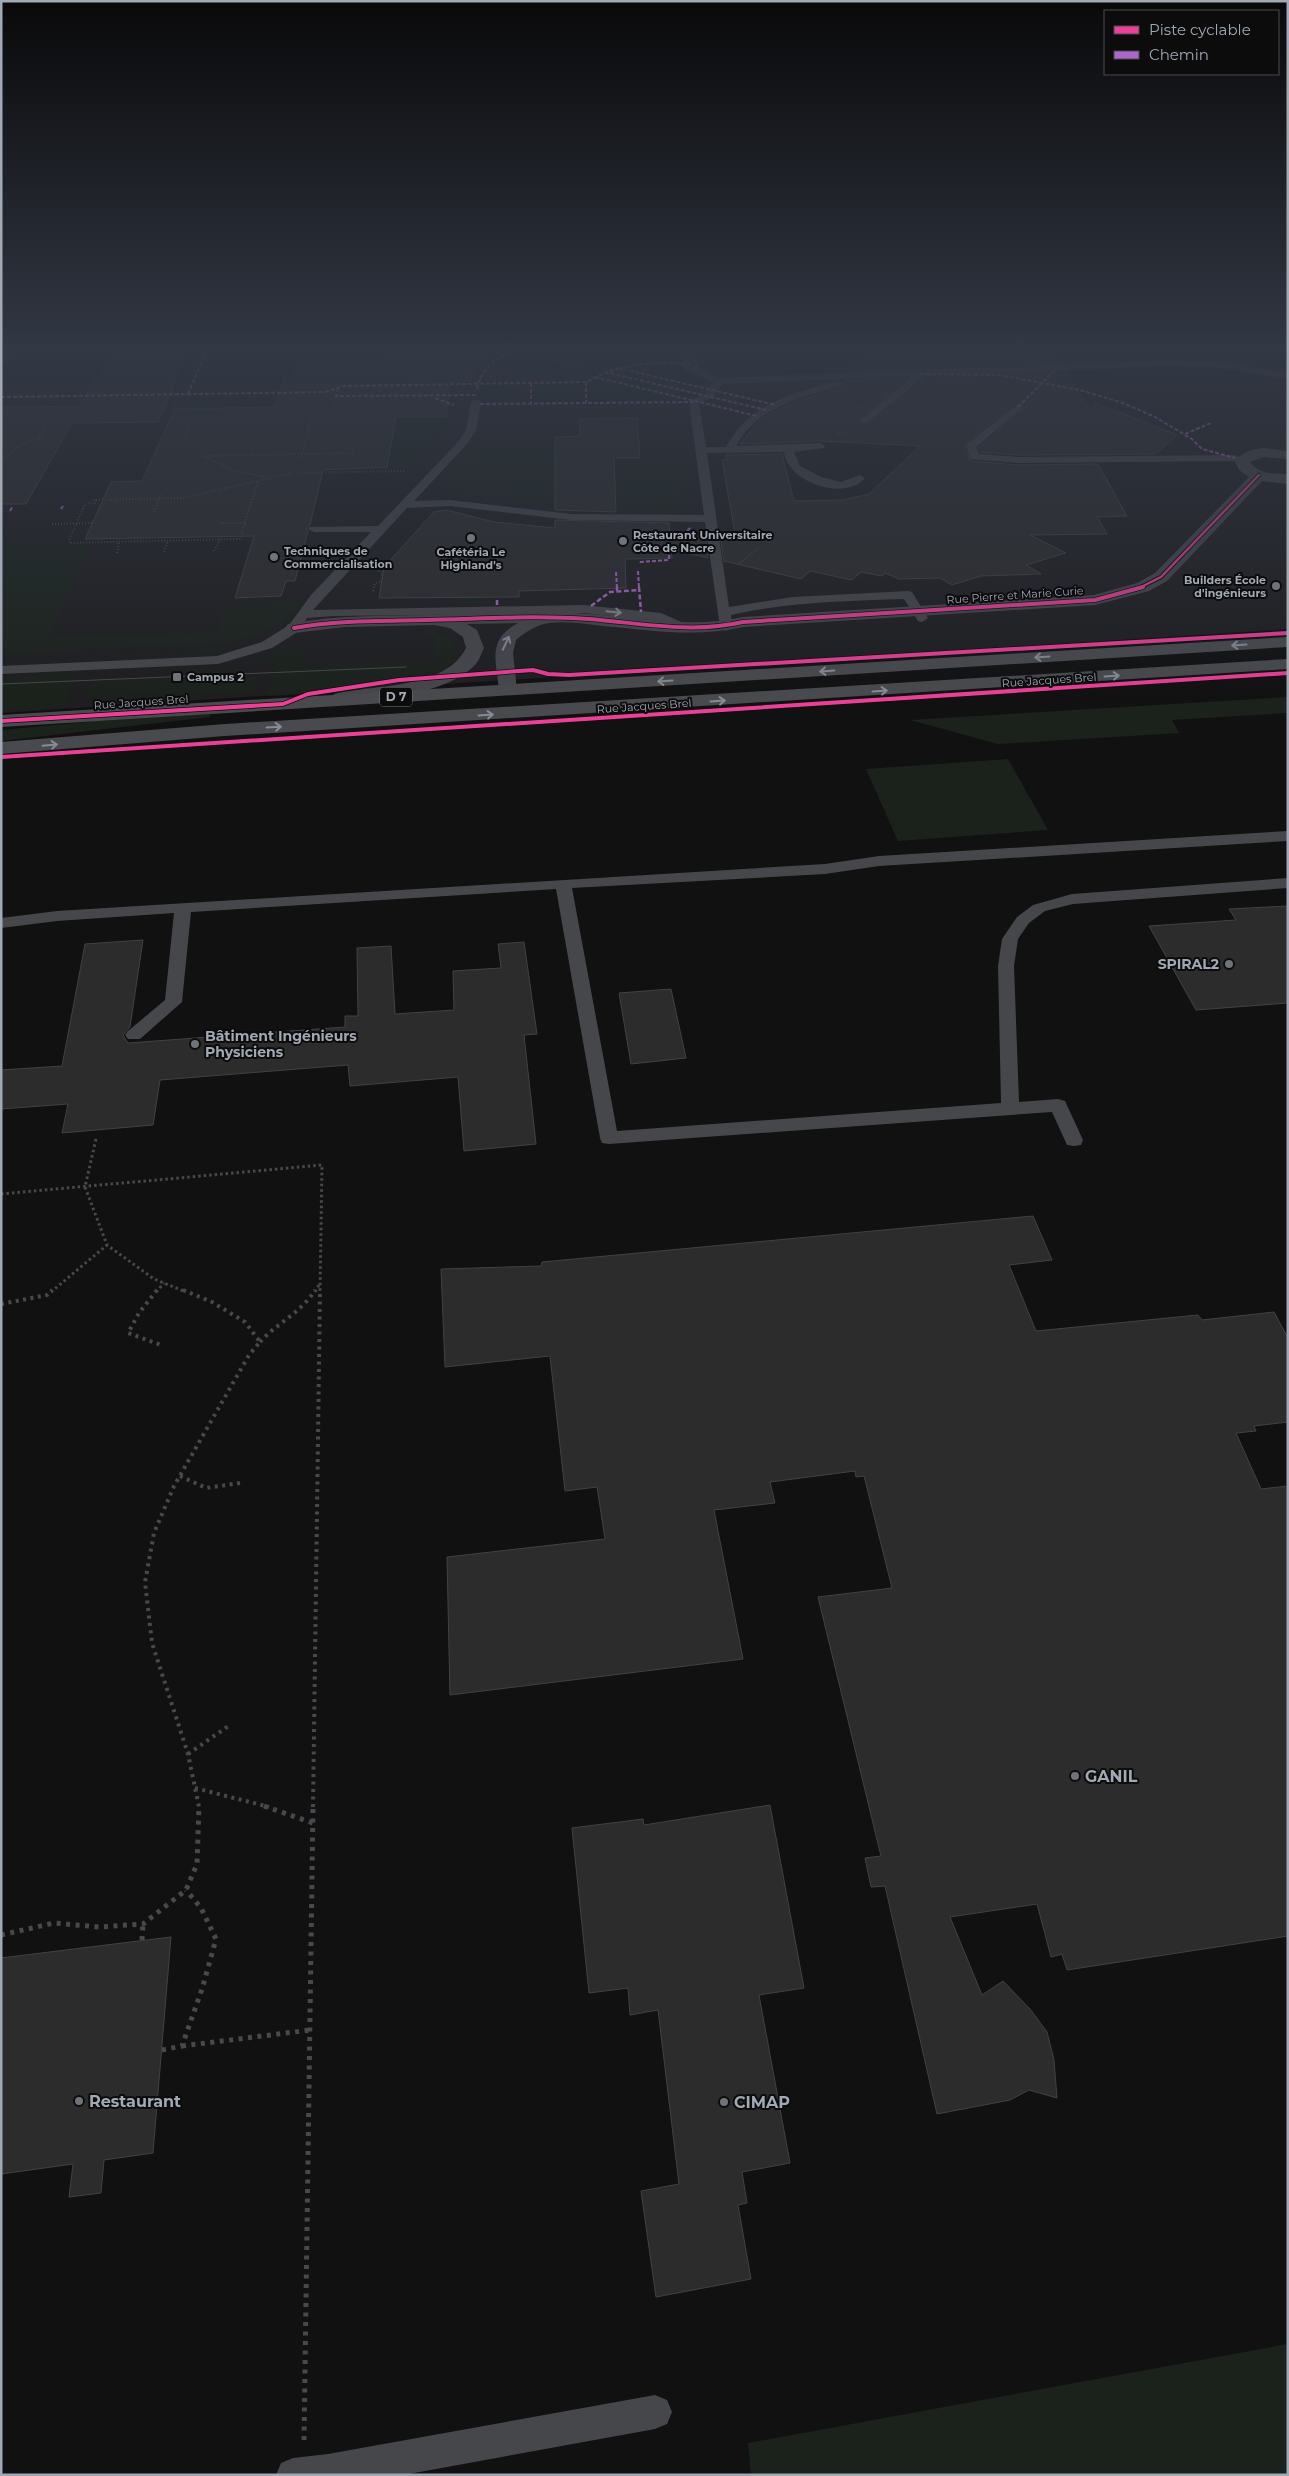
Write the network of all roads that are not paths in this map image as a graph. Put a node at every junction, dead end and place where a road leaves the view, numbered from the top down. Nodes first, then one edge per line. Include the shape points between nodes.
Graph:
1 (439, 468) edge
2 (704, 468) edge
3 (796, 468) edge
4 (1246, 468) edge
5 (1274, 477) edge
6 (860, 478) dead end
7 (404, 505) junction
8 (711, 518) junction
9 (314, 529) dead end
10 (382, 529) junction
11 (920, 614) junction
12 (546, 618) junction
13 (428, 620) junction
14 (726, 620) junction
15 (299, 621) junction
16 (689, 628) junction
17 (1288, 642) edge
18 (235, 655) junction
19 (1, 664) edge
20 (1288, 664) edge
21 (1, 670) edge
22 (508, 690) junction
23 (320, 701) junction
24 (420, 720) junction
25 (1, 721) edge
26 (1, 748) edge
27 (1288, 836) edge
28 (1288, 883) edge
29 (563, 884) junction
30 (184, 909) junction
31 (1, 923) edge
32 (134, 1035) dead end
33 (1010, 1108) junction
34 (1074, 1140) dead end
35 (655, 2412) dead end
36 (299, 2474) edge

1 - 7 lane
2 - 8 lane
3 - 6 lane via 838,486 846,486
4 - 5 street, Rue Pierre et Marie Curie
5 - 11 street, Rue Pierre et Marie Curie via 1174,582 1144,596 1105,605 1052,611
7 - 8 lane via 450,503 571,517
7 - 10 lane
8 - 14 lane
9 - 10 lane
10 - 15 lane via 315,598
11 - 14 street, Rue Pierre et Marie Curie via 759,628
11 - 14 lane via 908,595 752,605
12 - 13 street, Rue Pierre et Marie Curie
12 - 16 street, Rue Pierre et Marie Curie
22 -> 12 street via 502,654 507,639 513,632
13 - 15 street
13 - 23 street via 455,624 471,634 475,648 467,664 454,673 431,681
14 - 16 street, Rue Pierre et Marie Curie
15 -> 16 lane via 332,612 583,609 661,617
15 - 18 lane via 258,649
17 -> 22 main road, Rue Jacques Brel / D 7
18 - 19 lane via 221,653
18 - 21 lane via 218,660
24 -> 20 main road, Rue Jacques Brel / D 7
22 - 23 main road, Rue Jacques Brel / D 7
22 - 24 main road
23 - 25 main road, Rue Jacques Brel / D 7
26 -> 24 main road, Rue Jacques Brel / D 7 via 225,730
27 - 29 lane
28 - 33 lane via 1072,899 1039,908 1023,920 1010,939 1006,966
29 - 30 lane
29 - 33 lane via 609,1138
30 - 31 lane via 57,916
30 - 32 lane via 173,1002
33 - 34 lane via 1058,1105
35 - 36 lane

